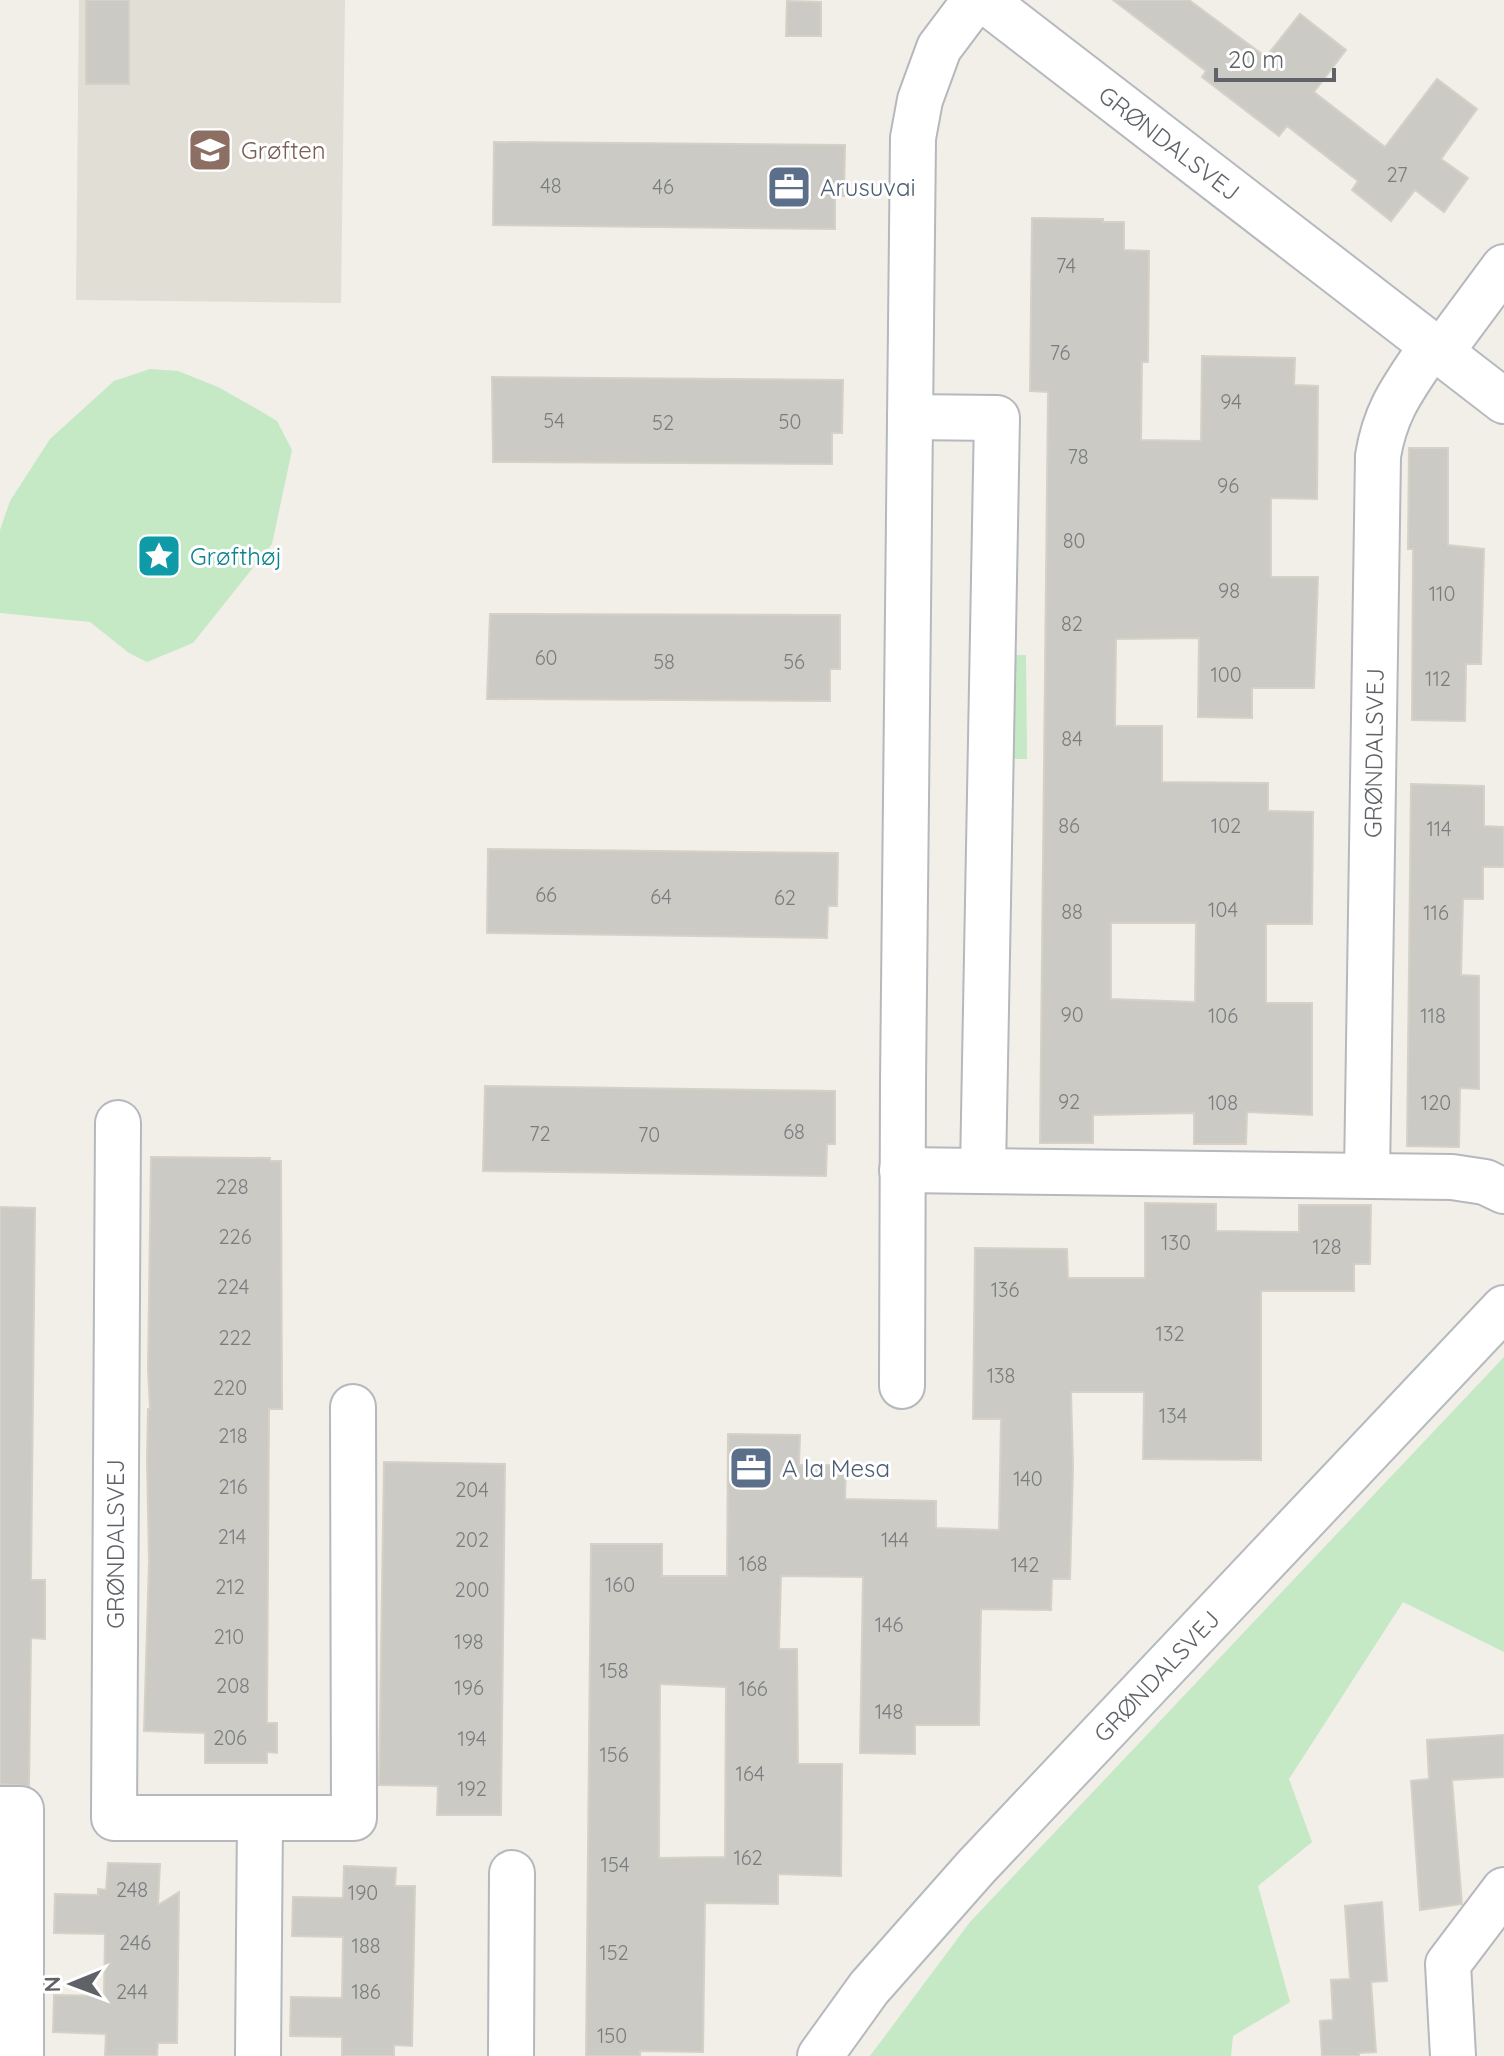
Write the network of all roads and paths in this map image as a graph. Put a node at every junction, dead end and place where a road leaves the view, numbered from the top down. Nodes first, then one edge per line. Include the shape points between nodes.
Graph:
1 (975, 0) edge
2 (984, 0) edge
3 (1504, 267) edge
4 (1437, 348) junction
5 (1504, 401) edge
6 (910, 417) junction
7 (118, 1123) dead end
8 (902, 1170) junction
9 (983, 1170) junction
10 (1367, 1175) junction
11 (1504, 1191) edge
12 (1504, 1308) edge
13 (902, 1386) dead end
14 (353, 1407) dead end
15 (0, 1809) edge
16 (260, 1818) junction
17 (512, 1873) dead end
18 (1504, 1890) edge
19 (21, 2056) edge
20 (258, 2056) edge
21 (511, 2056) edge
22 (820, 2056) edge
23 (1453, 2056) edge

1 - 6 street via 939,48 913,138
2 - 4 street, GRØNDALSVEJ
3 - 4 street
4 - 5 street, GRØNDALSVEJ
4 - 10 street, GRØNDALSVEJ via 1394,401 1378,456
6 - 8 street
6 - 9 street via 997,418
7 - 16 street, GRØNDALSVEJ via 114,1818
8 - 9 street
8 - 13 street
9 - 10 street
10 - 11 street via 1452,1177
12 - 22 street, GRØNDALSVEJ via 976,1867 869,1988
14 - 16 street, GRØNDALSVEJ via 354,1818
15 - 19 street via 21,1809
16 - 20 street
17 - 21 street
18 - 23 street via 1448,1964

